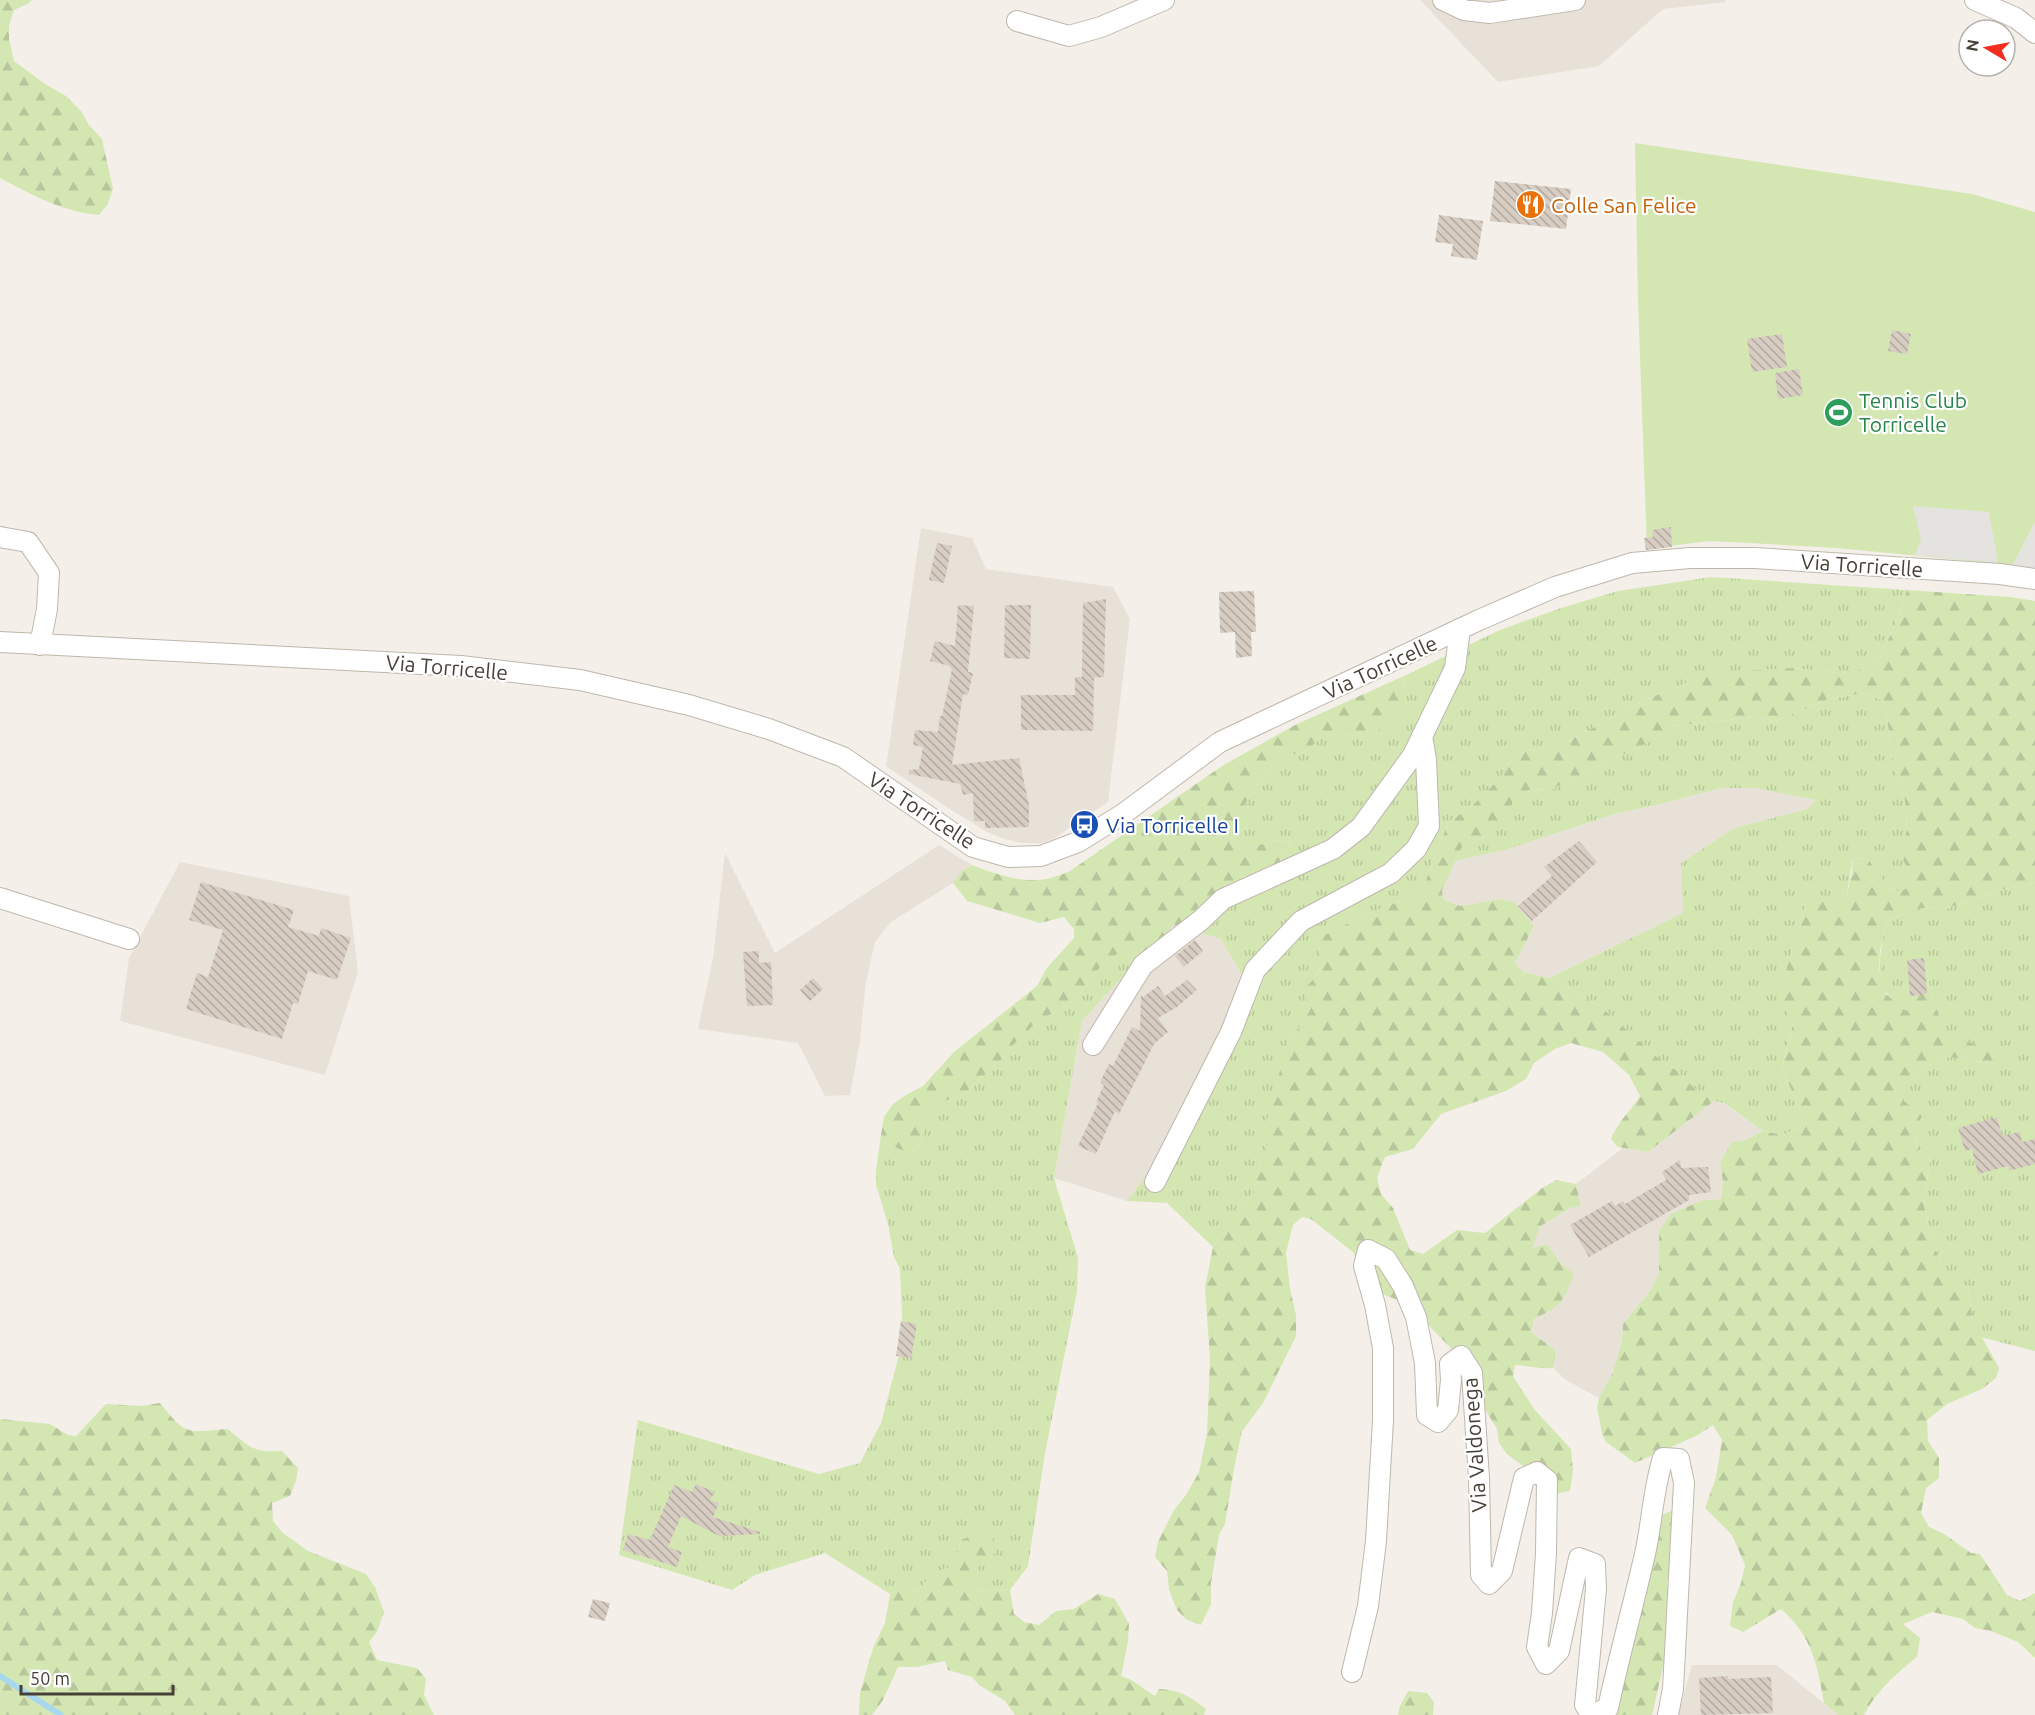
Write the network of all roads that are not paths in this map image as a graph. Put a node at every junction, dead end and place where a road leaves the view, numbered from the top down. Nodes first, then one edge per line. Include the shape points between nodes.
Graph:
1 (1164, 0) edge
2 (1443, 0) edge
3 (1575, 0) edge
4 (1974, 0) edge
5 (1017, 21) dead end
6 (2035, 33) edge
7 (0, 537) edge
8 (2035, 579) edge
9 (1460, 629) junction
10 (0, 642) edge
11 (40, 645) junction
12 (1422, 736) junction
13 (0, 898) edge
14 (129, 939) dead end
15 (1093, 1045) dead end
16 (1155, 1182) dead end
17 (1352, 1672) dead end
18 (1592, 1715) edge
19 (1668, 1715) edge

1 - 5 street via 1069,36
2 - 3 street via 1464,10 1490,13
4 - 6 street via 2016,18
7 - 11 street via 28,542 49,573
8 - 9 street, Via Torricelle via 1755,558 1632,562 1555,587
9 - 11 street, Via Torricelle via 1220,742 1123,814 1078,842 1041,856 1008,857 973,847 843,758 769,729 689,705 580,680 449,665
9 - 12 street via 1455,668
10 - 11 street, Via Torricelle
12 - 15 street via 1413,755 1361,827 1333,849 1223,899 1143,965
12 - 16 street via 1429,826 1416,849 1391,873 1301,921 1254,970 1231,1032
13 - 14 street
17 - 18 street, Via Valdonega via 1368,1606 1383,1420 1383,1348 1364,1266 1368,1250 1386,1259 1416,1317 1425,1363 1427,1415 1438,1422 1448,1410 1450,1364 1461,1356 1472,1373 1481,1575 1489,1584 1502,1571 1524,1478 1537,1472 1547,1480 1546,1553 1537,1647 1546,1664 1559,1651 1579,1558 1595,1564 1586,1705
18 - 19 street, Via Valdonega via 1608,1708 1663,1458 1679,1459 1684,1483 1673,1689

